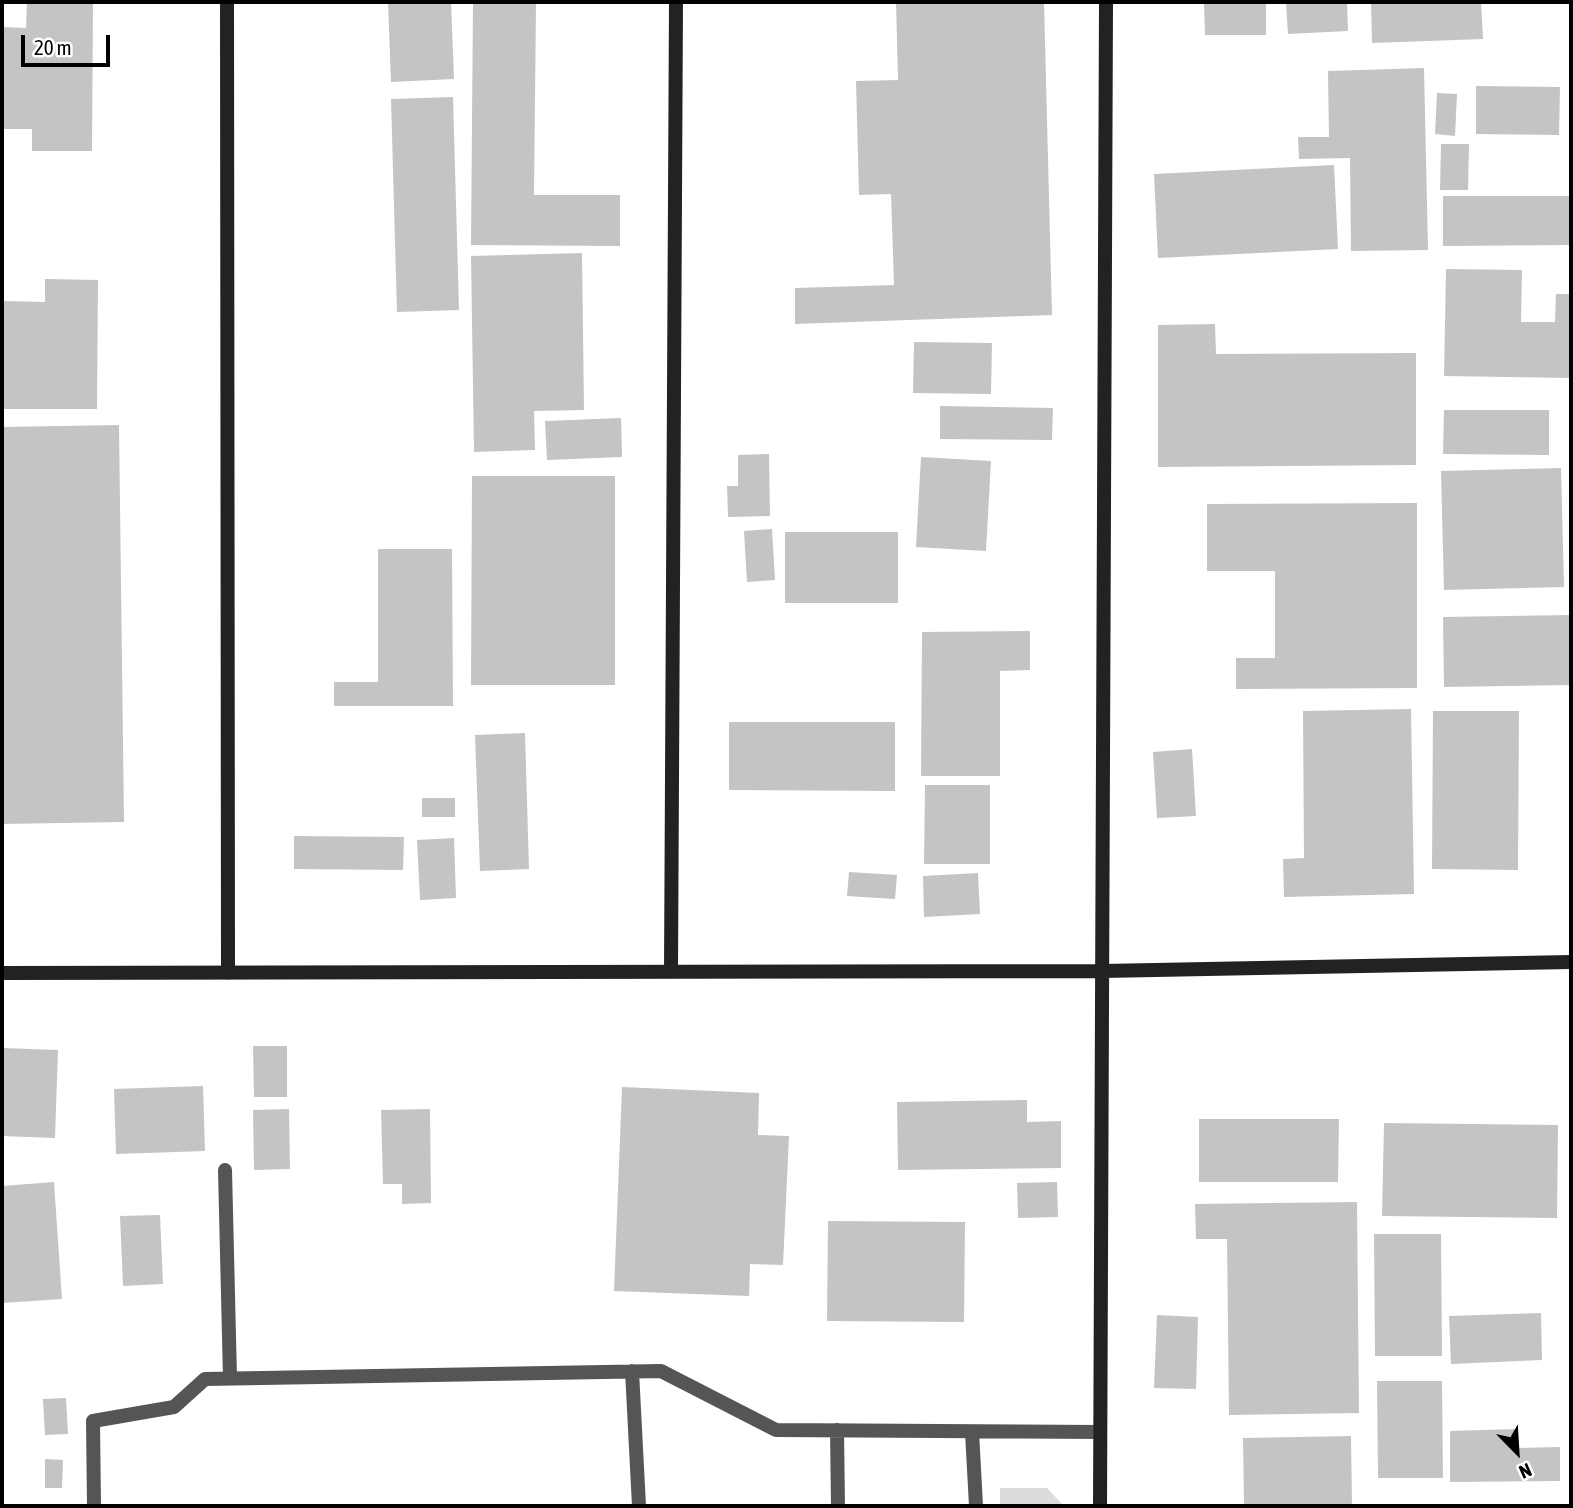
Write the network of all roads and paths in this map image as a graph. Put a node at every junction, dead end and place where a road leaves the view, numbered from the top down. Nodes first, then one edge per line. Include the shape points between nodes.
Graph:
1 (228, 2) edge
2 (676, 2) edge
3 (1106, 2) edge
4 (1571, 962) edge
5 (671, 971) junction
6 (1103, 971) junction
7 (2, 973) edge
8 (228, 973) junction
9 (225, 1170) dead end
10 (632, 1371) junction
11 (230, 1378) junction
12 (837, 1430) junction
13 (972, 1432) junction
14 (1100, 1432) junction
15 (94, 1506) edge
16 (639, 1506) edge
17 (838, 1506) edge
18 (976, 1506) edge
19 (1100, 1506) edge

1 - 8 street
2 - 5 street
3 - 6 street
4 - 6 street
5 - 6 street
5 - 8 street
6 - 14 street
7 - 8 street
9 - 11 lane
10 - 11 lane
10 - 12 lane via 661,1371 776,1430
10 - 16 lane
11 - 15 lane via 205,1379 174,1407 93,1421
12 - 13 lane
12 - 17 lane
13 - 14 lane
13 - 18 lane
14 - 19 street

